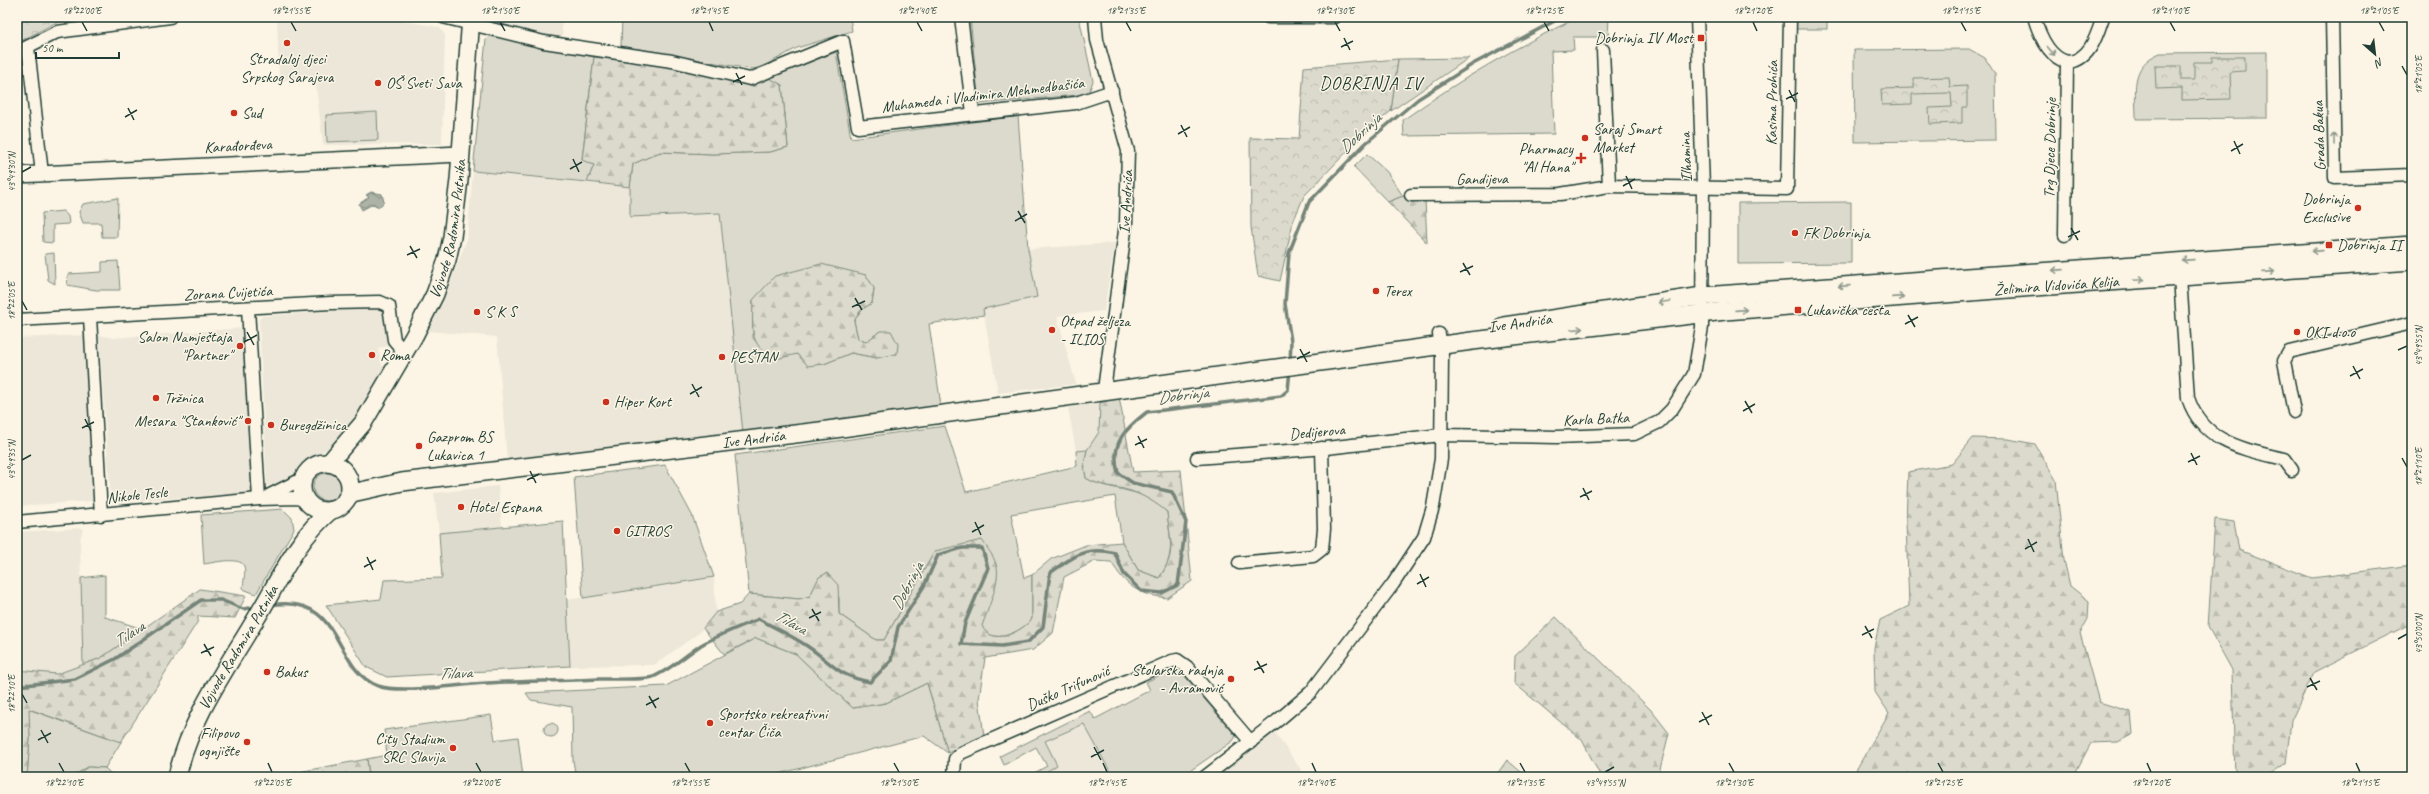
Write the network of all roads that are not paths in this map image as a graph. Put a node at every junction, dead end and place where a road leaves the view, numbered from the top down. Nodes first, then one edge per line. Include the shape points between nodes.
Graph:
1 (170, 17) edge
2 (443, 17) edge
3 (960, 17) edge
4 (1095, 17) edge
5 (1268, 17) edge
6 (1334, 17) edge
7 (1697, 17) edge
8 (1790, 17) edge
9 (2034, 17) edge
10 (2103, 17) edge
11 (2332, 17) edge
12 (471, 20) edge
13 (22, 50) edge
14 (1603, 50) dead end
15 (2067, 62) junction
16 (1112, 92) junction
17 (973, 113) junction
18 (460, 154) junction
19 (17, 174) edge
20 (42, 174) junction
21 (2412, 175) edge
22 (1609, 186) junction
23 (1703, 187) junction
24 (1787, 189) joint
25 (1411, 195) dead end
26 (2065, 235) dead end
27 (2412, 245) edge
28 (2412, 261) edge
29 (2180, 277) junction
30 (1703, 296) junction
31 (248, 308) junction
32 (1702, 314) junction
33 (90, 316) junction
34 (17, 320) edge
35 (2412, 323) edge
36 (1440, 340) junction
37 (404, 352) junction
38 (1104, 390) junction
39 (2294, 412) dead end
40 (363, 423) junction
41 (1441, 436) junction
42 (1322, 448) junction
43 (1197, 458) dead end
44 (329, 463) junction
45 (2292, 470) dead end
46 (346, 474) junction
47 (304, 478) junction
48 (402, 482) junction
49 (259, 499) junction
50 (346, 499) junction
51 (307, 500) junction
52 (331, 510) junction
53 (101, 515) junction
54 (17, 522) edge
55 (298, 544) junction
56 (1239, 563) dead end
57 (1251, 742) junction
58 (177, 777) edge
59 (954, 777) edge
60 (1205, 777) edge

1 - 13 street via 57,32
2 - 12 street
3 - 17 street
4 - 16 street, Ive Andrića via 1097,40
5 - 6 street
7 - 23 street, Ilhamina
8 - 24 street, Kasima Prohića
9 -> 15 street via 2046,45 2054,55
10 - 15 street via 2086,54
21 -> 11 street, Grada Bakua via 2335,178
12 - 17 street, Muhameda i Vladimira Mehmedbašića via 544,42 672,61 750,79 843,41 858,127
12 - 18 main road, Vojvode Radomira Putnika
13 - 20 street
14 - 22 street
15 - 26 street, Trg Djece Dobrinje
16 - 17 street, Muhameda i Vladimira Mehmedbašića via 1076,103
16 - 38 street, Ive Andrića via 1125,137 1128,176 1125,234
18 - 20 street, Karađorđeva
18 - 37 main road, Vojvode Radomira Putnika via 452,237 447,260 423,320
19 - 20 street, Karađorđeva
22 - 23 street, Gandijeva
22 - 25 street, Gandijeva via 1560,194
23 - 24 street, Gandijeva
23 - 30 street, Ilhamina
27 -> 30 main road, Želimira Vidovića Kelija
29 -> 28 main road, Želimira Vidovića Kelija
32 -> 29 main road, Želimira Vidovića Kelija via 1984,290
29 - 45 street via 2188,398 2200,423 2210,433 2253,451 2284,459
30 - 32 street, Karla Batka
30 -> 36 main road, Ive Andrića
31 - 33 street, Zorana Cvijetića
31 - 37 street, Zorana Cvijetića via 331,303 386,304 390,309 394,340
31 - 49 street
36 -> 32 main road, Ive Andrića
32 - 41 street, Karla Batka via 1694,374 1672,409 1659,422 1646,429 1634,434 1557,437
33 - 34 street, Zorana Cvijetića
33 - 53 street
35 - 39 street via 2289,352 2284,361
36 - 38 main road, Ive Andrića via 1308,363
36 - 41 street
37 - 40 main road, Vojvode Radomira Putnika
38 - 48 main road, Ive Andrića via 820,431
40 - 44 main road, Vojvode Radomira Putnika
40 - 46 main road, Vojvode Radomira Putnika via 350,453
41 - 42 street, Dedijerova
41 - 57 street via 1438,485 1424,537 1393,584 1311,692
42 - 43 street, Dedijerova
42 - 56 street via 1322,549 1313,556
44 - 46 main road via 341,468
44 - 47 main road via 315,466
46 - 48 main road, Ive Andrića
46 - 50 main road via 350,488
47 - 49 street, Nikole Tesle
47 - 51 main road via 302,487
48 - 50 main road, Ive Andrića via 352,493
49 - 51 street, Nikole Tesle
49 - 53 street, Nikole Tesle
50 - 52 main road via 340,506
51 - 52 main road via 320,510
51 - 55 main road, Vojvode Radomira Putnika
52 - 55 main road, Vojvode Radomira Putnika
53 - 54 street, Nikole Tesle
55 - 58 main road, Vojvode Radomira Putnika via 201,712 180,763
57 - 59 street, Duško Trifunović via 1187,667 1172,661 961,753 954,760
57 - 60 street

